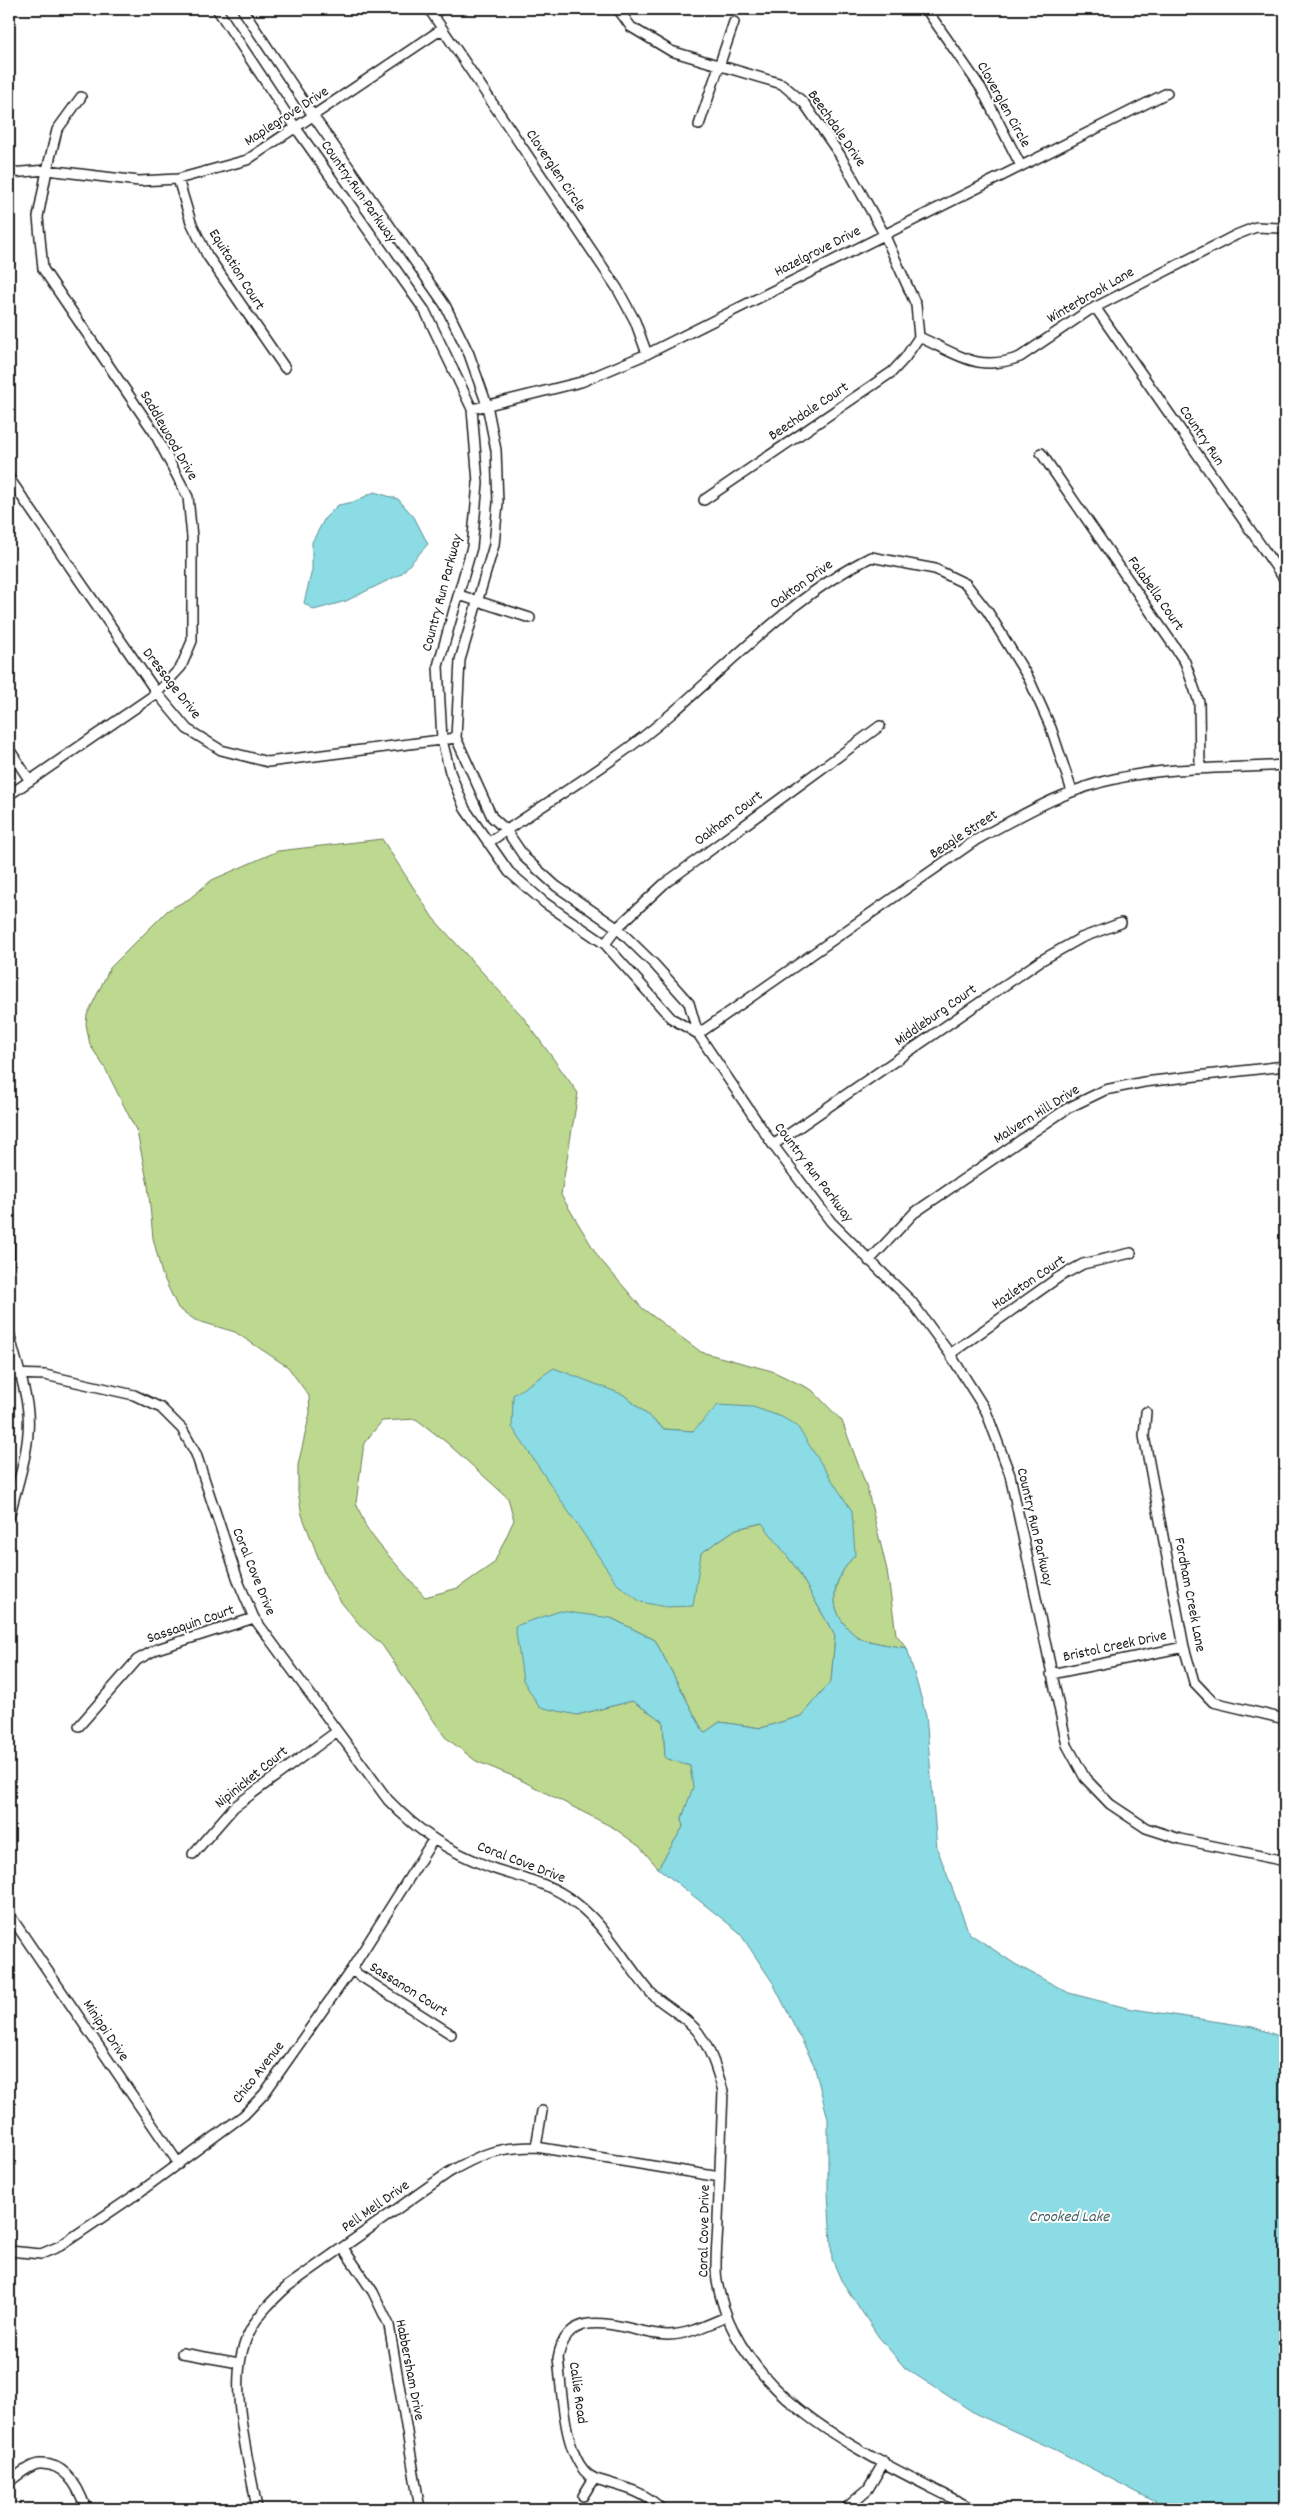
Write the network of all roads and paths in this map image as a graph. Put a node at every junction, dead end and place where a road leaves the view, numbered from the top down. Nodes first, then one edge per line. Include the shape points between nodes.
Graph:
1 (217, 9) edge
2 (242, 9) edge
3 (428, 9) edge
4 (618, 9) edge
5 (926, 9) edge
6 (734, 22) dead end
7 (442, 29) junction
8 (719, 66) junction
9 (1167, 93) dead end
10 (81, 98) dead end
11 (314, 117) junction
12 (699, 125) dead end
13 (296, 128) junction
14 (1021, 166) junction
15 (47, 170) junction
16 (9, 173) edge
17 (178, 179) junction
18 (1279, 228) dead end
19 (884, 234) junction
20 (1095, 307) junction
21 (919, 337) junction
22 (647, 354) junction
23 (285, 368) dead end
24 (487, 405) junction
25 (472, 410) junction
26 (1041, 453) dead end
27 (9, 478) edge
28 (704, 500) dead end
29 (1285, 580) edge
30 (459, 595) junction
31 (476, 601) junction
32 (530, 618) dead end
33 (157, 694) junction
34 (880, 726) dead end
35 (456, 738) junction
36 (442, 740) junction
37 (9, 750) edge
38 (1285, 765) edge
39 (1200, 767) junction
40 (30, 780) junction
41 (1072, 791) junction
42 (9, 794) edge
43 (506, 830) junction
44 (488, 843) junction
45 (1121, 923) dead end
46 (617, 928) junction
47 (605, 944) junction
48 (698, 1034) junction
49 (1285, 1066) edge
50 (773, 1145) junction
51 (9, 1218) edge
52 (9, 1226) edge
53 (9, 1241) edge
54 (1131, 1253) dead end
55 (869, 1261) junction
56 (9, 1268) edge
57 (9, 1331) edge
58 (950, 1354) junction
59 (21, 1373) junction
60 (9, 1374) edge
61 (1146, 1412) dead end
62 (9, 1518) edge
63 (254, 1618) junction
64 (1184, 1647) junction
65 (1052, 1674) junction
66 (1285, 1719) edge
67 (79, 1726) dead end
68 (336, 1732) junction
69 (433, 1840) junction
70 (193, 1854) dead end
71 (1285, 1860) edge
72 (9, 1914) edge
73 (351, 1970) junction
74 (451, 2034) dead end
75 (542, 2111) dead end
76 (536, 2147) junction
77 (179, 2164) junction
78 (720, 2178) junction
79 (343, 2248) junction
80 (9, 2251) edge
81 (726, 2317) junction
82 (182, 2353) dead end
83 (239, 2362) junction
84 (884, 2462) junction
85 (594, 2478) junction
86 (9, 2482) edge
87 (583, 2496) dead end
88 (86, 2509) edge
89 (257, 2509) edge
90 (420, 2509) edge
91 (661, 2509) edge
92 (846, 2509) edge
93 (973, 2509) edge

1 - 13 street, Country Run Parkway
2 - 11 street, Country Run Parkway
3 - 7 street, Cloverglen Circle
4 - 8 street, Beechdale Drive via 631,27 671,51
5 - 14 street, Cloverglen Circle via 981,88
6 - 8 street
7 - 11 street, Maplegrove Drive
7 - 22 street, Cloverglen Circle via 617,288 635,321
8 - 12 street
8 - 19 street, Beechdale Drive via 782,84 804,102 840,155
9 - 14 street, Hazelgrove Drive
10 - 15 street, Saddlewood Drive via 57,130
11 - 13 street, Maplegrove Drive
11 - 24 street, Country Run Parkway via 445,305 469,354
13 - 17 street, Maplegrove Drive via 247,160
13 - 25 street, Country Run Parkway via 425,311
14 - 19 street, Hazelgrove Drive
15 - 16 street, Maplegrove Drive
15 - 17 street, Maplegrove Drive via 139,181
15 - 33 street, Saddlewood Drive via 38,217 43,269 154,432 188,497 192,537 192,641 181,667
17 - 23 street, Equitation Court via 191,222 207,255
18 - 20 street, Winterbrook Lane via 1256,227 1236,235
19 - 21 street, Beechdale Drive via 916,305
19 - 22 street, Hazelgrove Drive
20 - 21 street, Winterbrook Lane via 1020,357 994,364 978,363
20 - 29 street, Country Run
21 - 28 street, Beechdale Court via 892,372
22 - 24 street, Hazelgrove Drive via 581,382
24 - 25 street, Hazelgrove Drive
24 - 31 street, Country Run Parkway via 496,450 498,503 494,545
25 - 30 street, Country Run Parkway via 478,483 472,547
26 - 39 street, Falabella Court via 1185,662 1198,702
27 - 33 street, Dressage Drive
30 - 31 street
30 - 36 street, Country Run Parkway via 438,666
31 - 32 street
31 - 35 street, Country Run Parkway via 460,660
33 - 36 street, Dressage Drive via 187,729 220,750 268,762
33 - 40 street, Saddlewood Drive
34 - 46 street, Oakham Court via 664,884
35 - 36 street, Dressage Drive
35 - 43 street, Country Run Parkway via 492,817
36 - 44 street, Country Run Parkway via 450,772 466,809
37 - 40 street
38 - 39 street, Beagle Street
39 - 41 street, Beagle Street via 1118,778
40 - 42 street, Saddlewood Drive
41 - 43 street, Oakton Drive via 1051,728 1029,679 988,612 966,584 935,569 871,557 825,584 756,638 671,715 625,750
41 - 48 street, Beagle Street via 976,840
43 - 44 street, Oakton Drive
43 - 46 street, Country Run Parkway via 525,858
44 - 47 street, Country Run Parkway via 510,872 545,903
45 - 50 street, Middleburg Court via 1081,938 1040,961
46 - 47 street, Oakham Court
46 - 48 street, Country Run Parkway via 688,1003
47 - 48 street, Country Run Parkway via 671,1018
48 - 50 street, Country Run Parkway
49 - 55 street, Malvern Hill Drive via 1144,1082 1098,1094 1068,1108 914,1213
50 - 55 street, Country Run Parkway via 831,1222
51 - 52 street
53 - 56 street
54 - 58 street, Hazleton Court via 1083,1264 1059,1277
55 - 58 street, Country Run Parkway via 911,1301
57 - 59 street
58 - 65 street, Country Run Parkway via 986,1411 1010,1475
59 - 60 street, Coral Cove Drive
59 - 62 street via 28,1413 27,1444
59 - 63 street, Coral Cove Drive via 45,1375 134,1395 161,1408 182,1429 196,1454
61 - 64 street, Fordham Creek Lane via 1144,1436
63 - 67 street, Sassaquin Court via 158,1649 137,1660
63 - 68 street, Coral Cove Drive
64 - 65 street, Bristol Creek Drive
64 - 66 street, Fordham Creek Lane via 1194,1682 1213,1702
65 - 71 street, Country Run Parkway via 1067,1745 1085,1778 1110,1804 1146,1828
68 - 69 street, Coral Cove Drive via 388,1800
68 - 70 street, Nipinicket Court via 234,1807
69 - 73 street, Chico Avenue
69 - 78 street, Coral Cove Drive via 458,1854 534,1880 566,1896 603,1926 652,1993 697,2030 715,2062 723,2091
72 - 77 street, Minippi Drive
73 - 74 street, Sassanon Court
73 - 77 street, Chico Avenue via 264,2094 244,2115
75 - 76 street
76 - 78 street, Pell Mell Drive
76 - 79 street, Pell Mell Drive via 510,2147 475,2157
77 - 80 street, Chico Avenue via 60,2246 40,2254
78 - 81 street, Coral Cove Drive via 717,2279
79 - 83 street, Pell Mell Drive via 288,2286 267,2306 249,2333
79 - 90 street, Habbersham Drive via 373,2292 388,2325
81 - 84 street, Coral Cove Drive via 744,2352 775,2389 816,2422
81 - 85 street, Callie Road via 688,2332 666,2335 598,2322 581,2326 567,2335 558,2358 572,2452 581,2468
82 - 83 street
83 - 89 street, Pell Mell Drive via 238,2390
84 - 92 street via 868,2489
84 - 93 street, Coral Cove Drive
85 - 87 street
85 - 91 street via 640,2492
86 - 88 street via 39,2464 57,2467 70,2476

